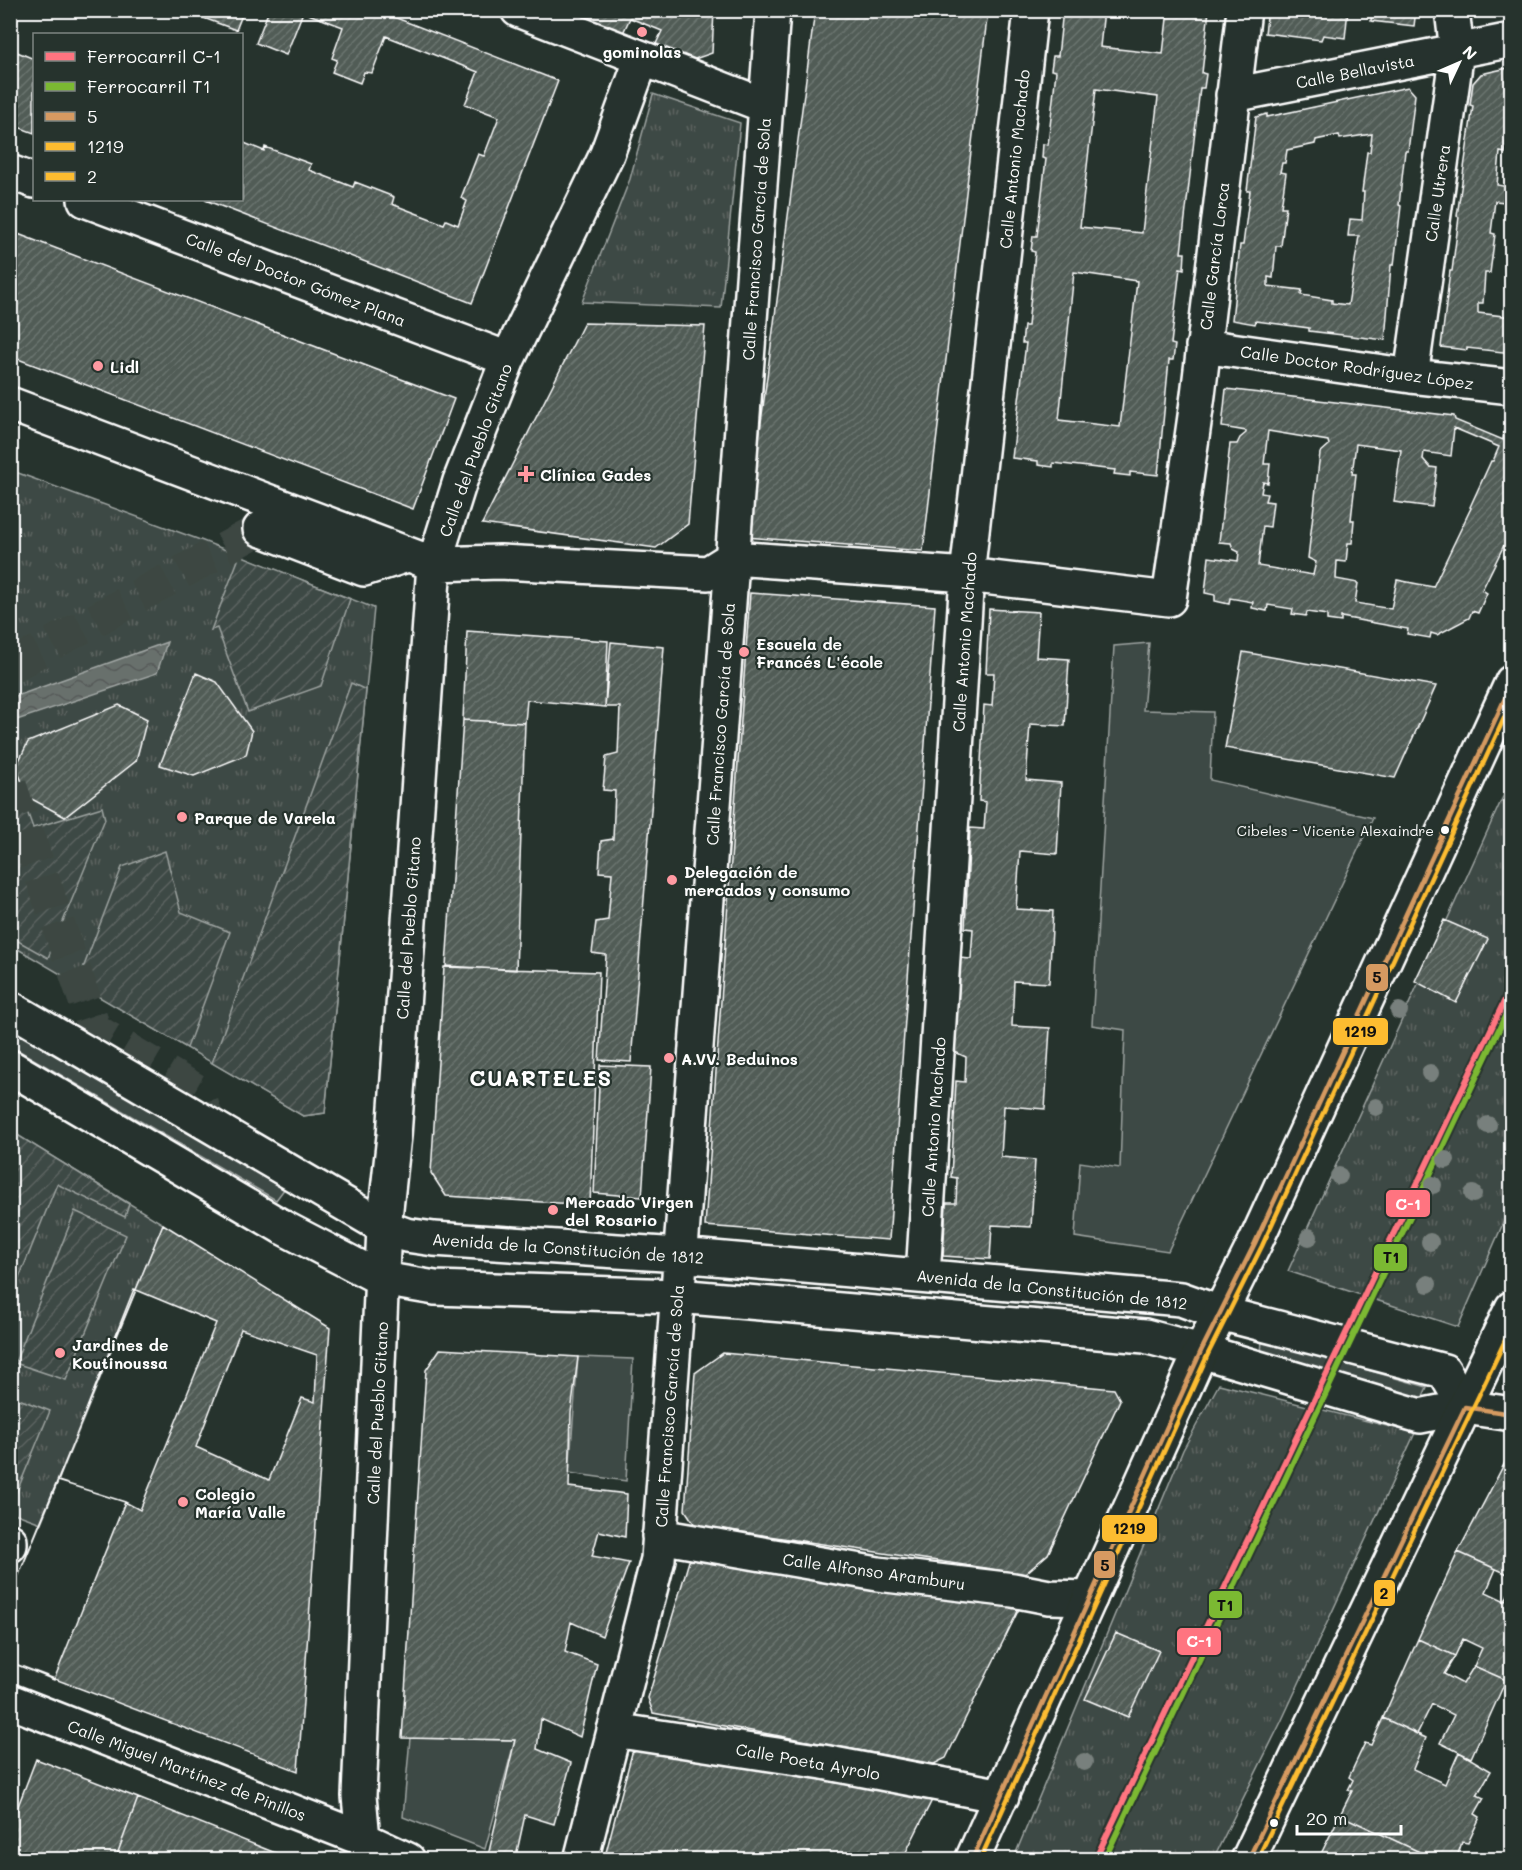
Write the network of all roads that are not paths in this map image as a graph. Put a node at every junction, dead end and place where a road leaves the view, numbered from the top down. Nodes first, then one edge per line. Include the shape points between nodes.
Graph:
1 (518, 10) edge
2 (773, 10) edge
3 (1031, 10) edge
4 (1245, 10) edge
5 (1452, 10) edge
6 (1512, 40) edge
7 (1456, 51) junction
8 (642, 58) junction
9 (1233, 95) junction
10 (766, 106) junction
11 (10, 172) edge
12 (33, 181) edge
13 (88, 201) edge
14 (1203, 346) junction
15 (508, 359) junction
16 (1411, 376) junction
17 (1512, 387) edge
18 (10, 404) edge
19 (260, 529) dead end
20 (732, 558) junction
21 (420, 559) junction
22 (967, 575) junction
23 (1512, 682) edge
24 (10, 1008) edge
25 (10, 1068) edge
26 (384, 1227) junction
27 (680, 1255) junction
28 (923, 1276) junction
29 (382, 1279) junction
30 (677, 1296) junction
31 (1512, 1308) edge
32 (1220, 1313) junction
33 (1201, 1351) junction
34 (1465, 1407) junction
35 (1512, 1414) edge
36 (659, 1536) junction
37 (1089, 1598) junction
38 (10, 1701) edge
39 (614, 1730) junction
40 (1002, 1797) junction
41 (363, 1839) junction
42 (408, 1860) edge
43 (581, 1860) edge
44 (972, 1860) edge
45 (1248, 1860) edge

1 - 8 street
2 - 10 street, Calle Francisco García de Sola
3 - 22 street, Calle Antonio Machado
4 - 9 street, Calle García Lorca
5 - 7 street, Calle Utrera
6 - 7 street, Calle Bellavista
7 - 9 street, Calle Bellavista
7 - 16 street, Calle Utrera
8 - 10 street
8 - 15 street, Calle del Pueblo Gitano via 607,154
9 - 14 street, Calle García Lorca
10 - 20 street, Calle Francisco García de Sola
11 - 12 street
13 - 15 street, Calle del Doctor Gómez Plana
14 - 16 street, Calle Doctor Rodríguez López
14 - 22 street, Calle García Lorca via 1169,599
15 - 21 street, Calle del Pueblo Gitano via 460,481
16 - 17 street, Calle Doctor Rodríguez López
18 - 21 street
19 - 21 street via 364,569
20 - 21 street via 708,573
20 - 22 street
20 - 27 street, Calle Francisco García de Sola
21 - 26 street, Calle del Pueblo Gitano via 394,1136
22 - 28 street, Calle Antonio Machado
23 - 32 street
24 - 26 street, Avenida de la Constitución de 1812
25 - 29 street via 284,1228
26 - 27 street, Avenida de la Constitución de 1812 via 434,1239
26 - 29 street, Calle del Pueblo Gitano
27 - 28 street, Avenida de la Constitución de 1812
27 - 30 street, Calle Francisco García de Sola
28 - 32 street, Avenida de la Constitución de 1812 via 1181,1299
29 - 30 street via 435,1288
29 - 41 street, Calle del Pueblo Gitano via 359,1796
30 - 33 street via 1145,1336
30 - 36 street, Calle Francisco García de Sola
31 - 34 street
32 - 33 street
32 - 34 street, Avenida de la Constitución de 1812 via 1444,1371
33 - 34 street via 1420,1416
33 - 37 street
34 - 35 street
34 - 45 street
36 - 37 street, Calle Alfonso Aramburu via 878,1574 1049,1597
36 - 39 street, Calle Francisco García de Sola via 658,1559
37 - 40 street
38 - 41 street, Calle Miguel Martínez de Pinillos
39 - 40 street, Calle Poeta Ayrolo via 823,1762
39 - 43 street, Calle Francisco García de Sola
40 - 44 street
41 - 42 street, Calle Miguel Martínez de Pinillos

